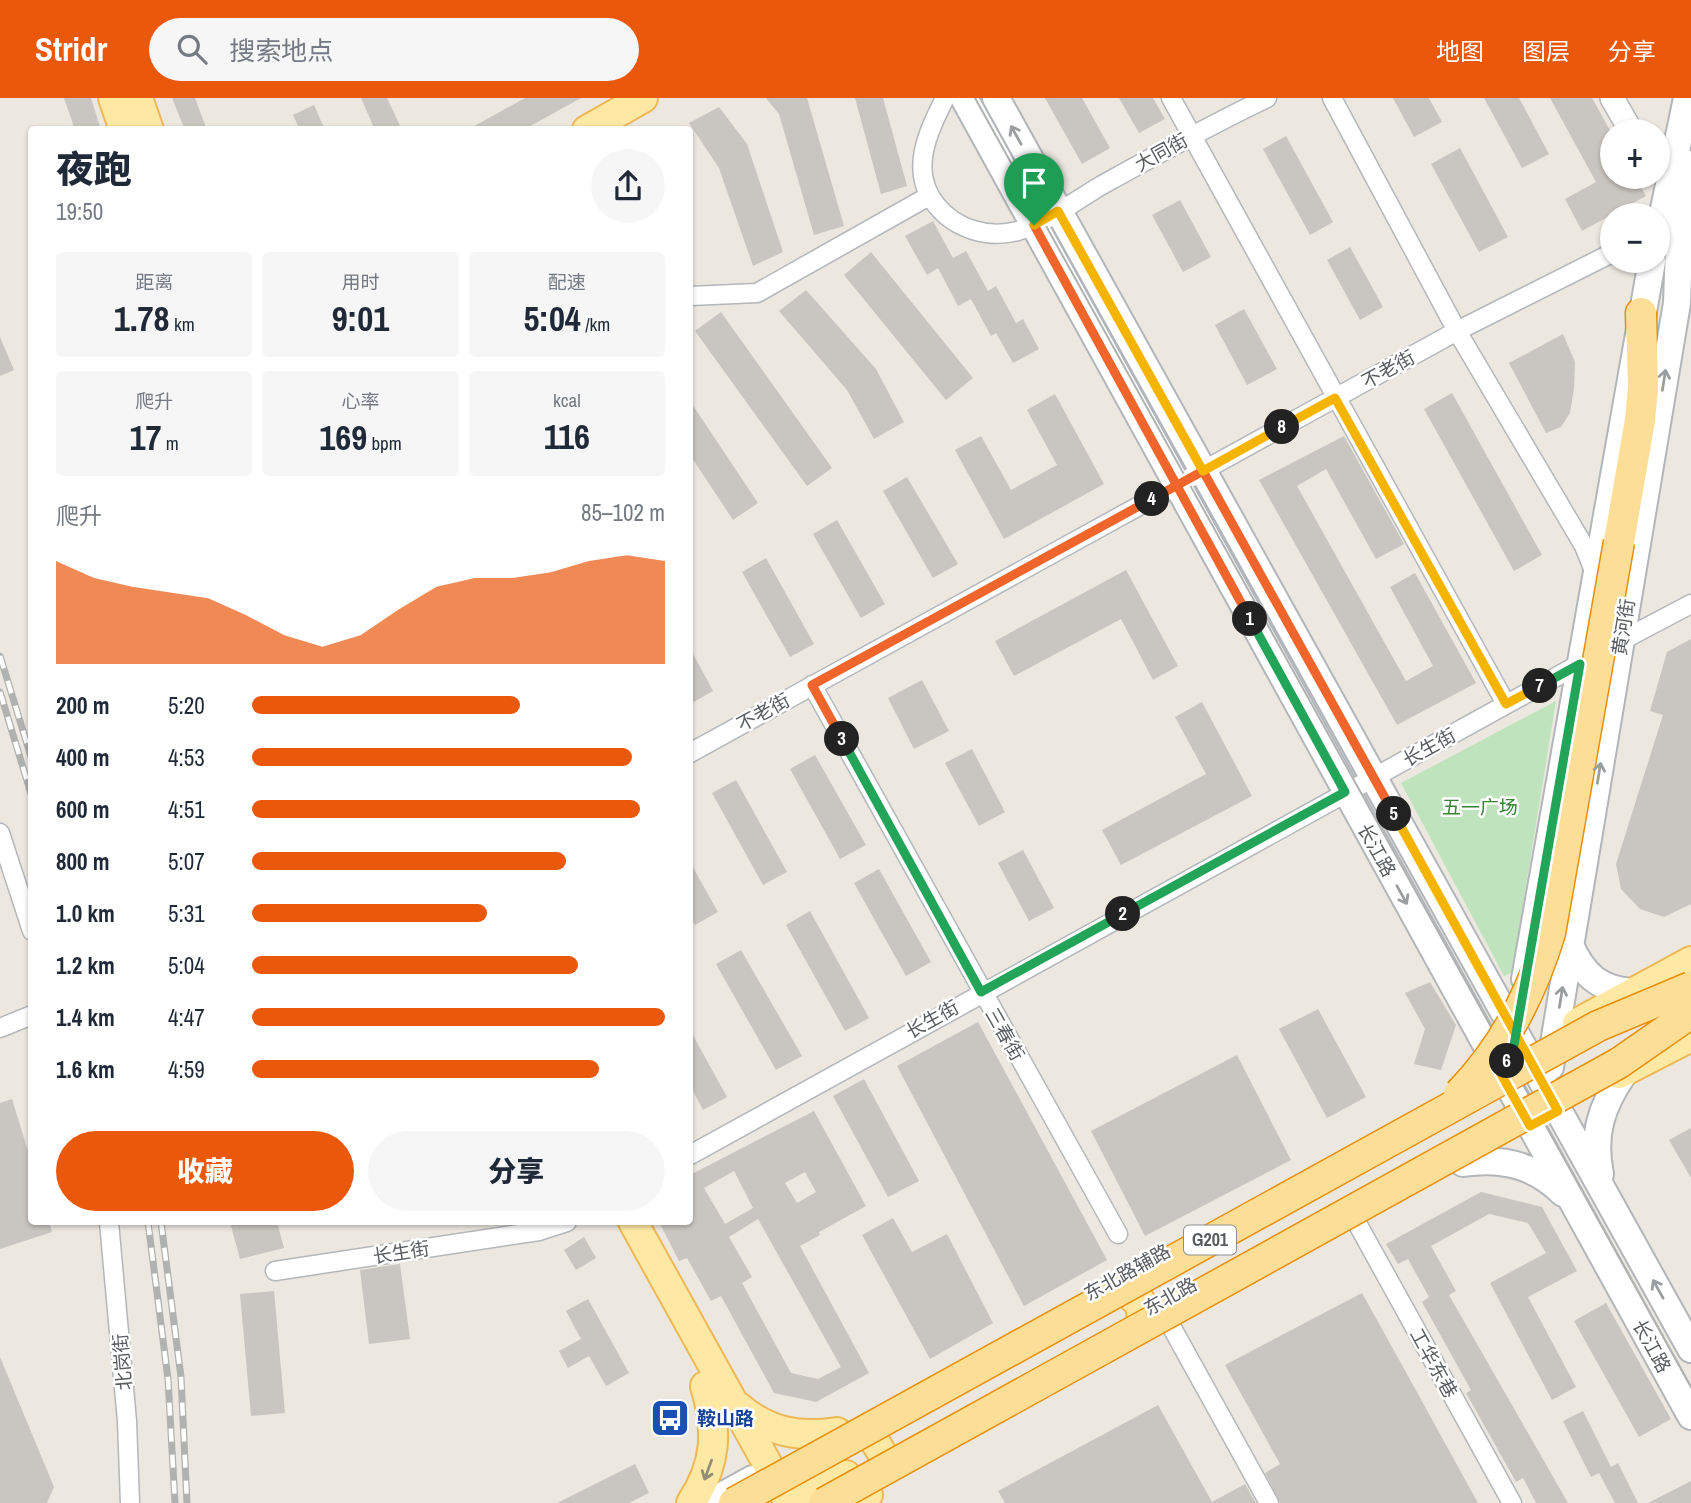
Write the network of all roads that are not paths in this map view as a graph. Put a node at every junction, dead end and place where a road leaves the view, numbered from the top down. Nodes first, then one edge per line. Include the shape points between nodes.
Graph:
1 (113, 98) edge
2 (138, 98) edge
3 (643, 98) edge
4 (945, 98) edge
5 (964, 98) edge
6 (996, 98) edge
7 (1171, 98) edge
8 (1267, 98) edge
9 (1332, 98) edge
10 (1612, 98) edge
11 (1687, 98) edge
12 (1624, 119) edge
13 (123, 126) edge
14 (148, 126) edge
15 (594, 126) edge
16 (1191, 135) junction
17 (1691, 164) edge
18 (929, 196) junction
19 (1058, 211) junction
20 (1670, 218) edge
21 (1034, 225) junction
22 (1600, 259) edge
23 (1649, 273) edge
24 (693, 296) edge
25 (1641, 313) junction
26 (1457, 331) junction
27 (1335, 398) junction
28 (1203, 471) junction
29 (1176, 486) junction
30 (1595, 575) junction
31 (1691, 604) edge
32 (1621, 641) junction
33 (1580, 664) junction
34 (812, 685) junction
35 (1506, 704) junction
36 (693, 751) edge
37 (1374, 777) junction
38 (1345, 792) junction
39 (0, 833) edge
40 (28, 919) edge
41 (1532, 939) junction
42 (1570, 945) junction
43 (1691, 961) edge
44 (1691, 987) edge
45 (981, 992) junction
46 (1633, 992) junction
47 (28, 1017) edge
48 (0, 1028) edge
49 (1686, 1036) edge
50 (1520, 1067) junction
51 (1624, 1073) junction
52 (1552, 1100) junction
53 (1433, 1117) junction
54 (693, 1152) edge
55 (1463, 1163) junction
56 (1607, 1196) junction
57 (1573, 1203) junction
58 (1351, 1211) junction
59 (109, 1225) edge
60 (558, 1225) edge
61 (616, 1225) edge
62 (634, 1225) edge
63 (1118, 1234) dead end
64 (1324, 1241) joint
65 (275, 1271) dead end
66 (1103, 1285) junction
67 (1153, 1304) junction
68 (1213, 1304) joint
69 (1137, 1345) joint
70 (1691, 1349) edge
71 (705, 1386) junction
72 (732, 1401) junction
73 (1691, 1416) edge
74 (837, 1432) junction
75 (878, 1448) junction
76 (856, 1469) junction
77 (774, 1494) edge
78 (861, 1500) edge
79 (130, 1503) edge
80 (691, 1503) edge
81 (709, 1503) edge
82 (734, 1503) edge
83 (824, 1503) edge
84 (841, 1503) edge
85 (1269, 1503) edge
86 (1512, 1503) edge

1 - 13 main road
2 - 14 main road
3 - 15 main road
4 - 18 street via 925,138 922,173
5 - 21 main road, 长江路
19 -> 6 main road, 长江路
7 - 16 street
8 - 16 street, 大同街
9 - 26 street
10 - 12 street
11 - 20 main road, 黄河街
16 - 19 street, 大同街
16 - 27 street
17 - 20 main road, 黄河街
18 - 21 street, 大同街 via 948,220 969,230 1002,233
18 - 24 street via 757,293
19 - 21 street, 大同街
19 - 28 main road, 长江路
32 -> 20 main road, 黄河街 via 1677,303
21 - 29 main road, 长江路
22 - 26 street, 不老街
23 - 25 main road, 黄河街
25 - 30 main road, 黄河街
25 - 53 highway, bridge via 1640,420 1556,903 1541,963 1529,995 1495,1051
26 - 27 street, 不老街
26 - 30 street via 1584,546
27 - 28 street, 不老街
27 - 35 street
28 - 29 street, 不老街
28 - 37 main road, 长江路
29 - 34 street, 不老街
29 - 38 main road, 长江路
30 - 32 street
30 - 33 main road, 黄河街
31 - 32 street, 长生街
32 - 33 street, 长生街
42 -> 32 main road, 黄河街
33 - 35 street, 长生街
33 - 41 main road, 黄河街
34 - 36 street, 不老街
34 - 45 street, 三春街
35 - 37 street, 长生街
37 - 38 street, 长生街
37 - 50 main road, 长江路
38 - 45 street, 长生街
38 -> 50 main road, 长江路
39 - 40 street
41 - 42 main road via 1533,959 1546,970 1559,966
41 - 50 main road, 黄河街
42 - 46 main road via 1585,973 1599,985
50 -> 42 main road, 黄河街
43 - 46 main road, 东北路
44 - 53 highway, 东北路 / G201, bridge via 1598,1026
45 - 54 street, 长生街
45 - 63 street, 三春街
46 - 49 main road
46 - 50 main road, 东北路
47 - 48 street
49 - 51 main road, 东北路
49 - 83 highway, 东北路 / G201, bridge via 1619,1063
50 - 52 main road, 东北路
50 - 52 main road, 黄河街
50 - 55 main road
50 - 57 main road, 长江路
50 - 58 main road, 东北路
50 - 66 main road, 东北路辅路
50 - 67 main road, 东北路 via 1493,1097
51 - 52 main road, 东北路
51 - 56 main road via 1610,1093 1597,1135 1596,1153
52 - 56 main road, 长江路
53 - 82 highway, 东北路 / G201, bridge
55 - 57 main road via 1485,1160 1525,1167
55 - 58 main road
70 -> 56 main road, 长江路
57 - 73 main road, 长江路
58 - 64 main road
58 - 67 main road, 东北路
58 - 86 street, 工华东巷
59 - 79 street, 北岗街
60 - 65 street, 长生街
61 - 71 main road
62 - 72 main road
64 - 68 main road
66 - 67 main road
66 - 74 main road, 东北路辅路
67 - 68 main road
67 - 69 main road
67 - 75 main road, 东北路
67 - 85 street
69 - 78 main road
71 - 77 main road
71 -> 80 main road via 716,1438 712,1462
72 - 74 main road via 768,1427 813,1436
72 - 77 main road
74 - 77 main road, 东北路辅路
75 - 76 main road, 东北路
75 - 77 main road, 东北路
76 - 77 main road, 东北路
76 - 84 main road
77 - 81 main road, 东北路辅路

